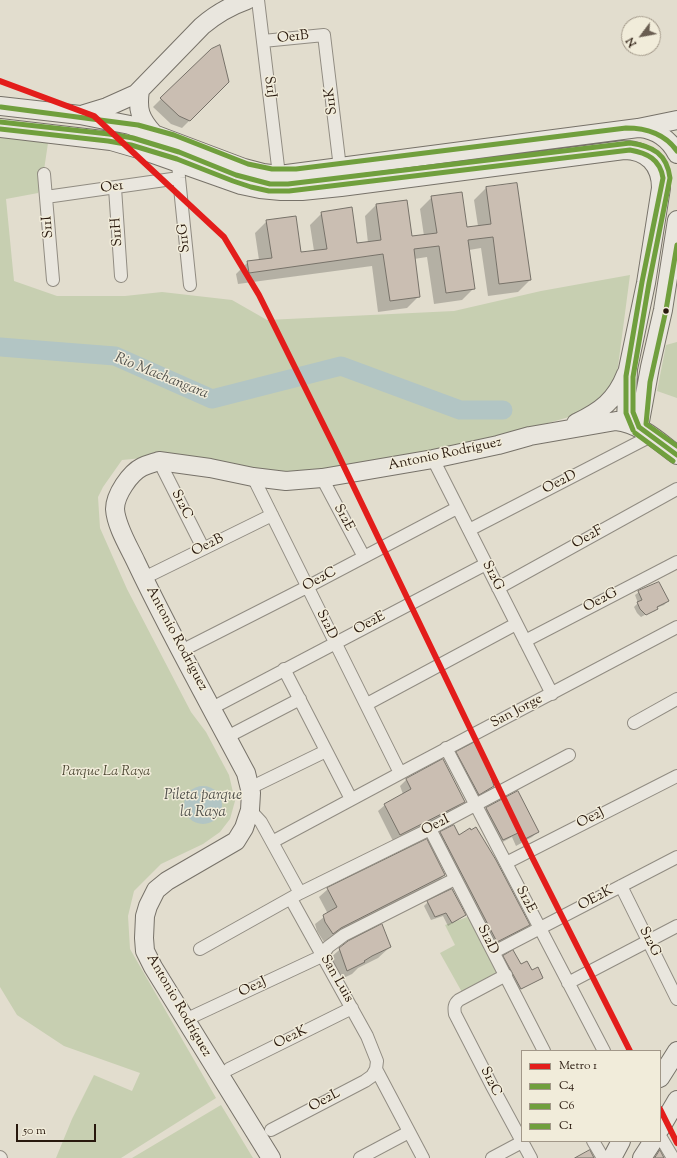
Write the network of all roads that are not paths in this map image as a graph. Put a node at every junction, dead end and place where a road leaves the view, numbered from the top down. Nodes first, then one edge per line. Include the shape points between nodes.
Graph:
1 (247, 0) edge
2 (258, 0) edge
3 (324, 35) joint
4 (263, 41) junction
5 (138, 92) junction
6 (0, 106) edge
7 (80, 115) junction
8 (103, 119) junction
9 (677, 120) edge
10 (0, 128) edge
11 (638, 128) junction
12 (153, 133) junction
13 (182, 144) junction
14 (675, 144) edge
15 (340, 168) junction
16 (658, 169) junction
17 (178, 171) junction
18 (44, 174) dead end
19 (279, 175) junction
20 (114, 188) junction
21 (46, 197) junction
22 (677, 220) edge
23 (121, 276) dead end
24 (53, 280) dead end
25 (190, 285) dead end
26 (628, 369) junction
27 (639, 428) junction
28 (561, 430) junction
29 (677, 455) edge
30 (432, 459) junction
31 (159, 461) junction
32 (253, 477) junction
33 (322, 478) junction
34 (677, 489) edge
35 (457, 508) junction
36 (272, 515) junction
37 (469, 530) junction
38 (203, 548) junction
39 (364, 557) junction
40 (677, 562) edge
41 (486, 564) junction
42 (144, 578) junction
43 (307, 587) junction
44 (498, 588) junction
45 (516, 624) junction
46 (677, 627) edge
47 (525, 641) junction
48 (335, 642) junction
49 (181, 651) junction
50 (284, 670) junction
51 (552, 694) junction
52 (300, 699) junction
53 (677, 699) edge
54 (367, 704) junction
55 (212, 708) junction
56 (634, 723) dead end
57 (227, 737) junction
58 (446, 748) junction
59 (326, 751) junction
60 (569, 754) dead end
61 (400, 772) junction
62 (677, 776) edge
63 (250, 788) junction
64 (351, 799) junction
65 (476, 805) junction
66 (250, 810) junction
67 (430, 829) junction
68 (272, 842) junction
69 (677, 857) edge
70 (506, 863) junction
71 (456, 879) junction
72 (621, 886) junction
73 (295, 896) junction
74 (677, 926) edge
75 (540, 928) junction
76 (648, 940) junction
77 (200, 949) dead end
78 (494, 952) junction
79 (322, 956) junction
80 (506, 975) junction
81 (568, 983) junction
82 (677, 999) edge
83 (352, 1008) junction
84 (185, 1020) junction
85 (544, 1050) edge
86 (603, 1050) edge
87 (677, 1051) edge
88 (230, 1069) dead end
89 (376, 1069) junction
90 (661, 1076) edge
91 (677, 1100) edge
92 (661, 1127) edge
93 (271, 1130) dead end
94 (409, 1132) junction
95 (661, 1137) edge
96 (521, 1140) edge
97 (522, 1142) edge
98 (595, 1142) edge
99 (620, 1142) edge
100 (652, 1142) edge
101 (674, 1155) edge
102 (271, 1158) edge
103 (360, 1158) edge
104 (423, 1158) edge
105 (492, 1158) edge
106 (531, 1158) edge
107 (603, 1158) edge
108 (612, 1158) edge
109 (642, 1158) edge

1 - 5 street via 224,10 202,26
2 - 4 street, S11J
3 - 4 street, Oe1B
3 - 15 street, S11K
4 - 19 street, S11J
5 - 7 street via 107,107
5 - 8 street via 126,107
5 - 12 street via 140,113 144,123
6 - 7 street
7 - 8 street
8 - 12 street
9 - 11 street
10 - 17 street via 111,141 142,150
11 - 14 street via 656,133
11 - 15 street
12 - 13 street
13 - 17 street, S11G
13 - 19 street via 244,168
14 - 16 street
15 - 19 street
16 - 17 street via 637,150 624,150 341,187 281,192
16 - 26 street via 661,188 646,283
17 - 20 street, Oe1
17 - 25 street, S11G
18 - 21 street, S11I
20 - 21 street, Oe1
20 - 23 street, S11H
21 - 24 street, S11I
22 - 27 street via 663,310
26 - 27 street
26 - 28 street, Antonio Rodríguez via 623,383 604,407
27 - 28 street, Antonio Rodríguez via 616,421
27 - 29 street
27 - 37 street, Oe2D
28 - 30 street, Antonio Rodríguez
30 - 33 street, Antonio Rodríguez
30 - 35 street, S12G
31 - 32 street, Antonio Rodríguez
31 - 38 street, S12C
31 - 42 street, Antonio Rodríguez via 140,468 126,481 115,507 119,524
32 - 33 street, Antonio Rodríguez via 286,481
32 - 36 street, S12D
33 - 39 street, S12E
34 - 44 street, Oe2F
35 - 37 street, S12G
35 - 39 street, Oe2C
36 - 38 street, Oe2B
36 - 43 street, S12D
37 - 41 street, S12G
38 - 42 street, Oe2B
39 - 43 street, Oe2C
40 - 47 street, Oe2G
41 - 44 street, S12G
41 - 48 street, Oe2E
42 - 49 street, Antonio Rodríguez
43 - 48 street, S12D
43 - 49 street, Oe2C
44 - 45 street, S12G
45 - 47 street, S12G
45 - 54 street
46 - 51 street, San Jorge
47 - 51 street, S12G
48 - 50 street, Oe2E
48 - 54 street, S12D
49 - 55 street, Antonio Rodríguez
50 - 52 street
50 - 55 street, Oe2E
51 - 58 street, San Jorge
52 - 57 street
52 - 59 street
53 - 56 street
54 - 61 street, S12D
55 - 57 street, Antonio Rodríguez
57 - 63 street, Antonio Rodríguez via 246,773
58 - 61 street, San Jorge
58 - 65 street, S12E
59 - 63 street
59 - 64 street
60 - 65 street, Oe2I
61 - 64 street, San Jorge
62 - 70 street, Oe2J
63 - 66 street, Antonio Rodríguez
64 - 68 street, San Jorge
65 - 67 street, Oe2I
65 - 70 street, S12E
66 - 68 street, San Luis via 261,822
66 - 84 street, Antonio Rodríguez via 236,841 163,883 156,890 148,906 144,928 146,951
67 - 71 street, S12D
67 - 73 street, Oe2I
68 - 73 street, San Luis
69 - 72 street, OE2K
70 - 75 street, S12E
71 - 78 street, S12D
71 - 79 street via 344,935 328,947
72 - 75 street, OE2K
72 - 76 street, S12G
73 - 77 street, Oe2I
73 - 79 street, San Luis
74 - 76 street
75 - 78 street, OE2K
75 - 81 street, S12E
76 - 81 street
76 - 82 street, S12G
78 - 80 street, S12D
79 - 83 street, San Luis
79 - 84 street, Oe2J
80 - 85 street, S12D
80 - 96 street, S12C via 463,997 454,1008
81 - 86 street, S12E
83 - 88 street, Oe2K
83 - 89 street, San Luis via 375,1053
84 - 102 street, Antonio Rodríguez
87 - 90 street
89 - 93 street, Oe2L via 372,1076
89 - 94 street, San Luis
91 - 92 street
94 - 103 street
94 - 104 street, San Luis
95 - 101 street
97 - 105 street
97 - 106 street, S12C
98 - 107 street
99 - 108 street
100 - 109 street

